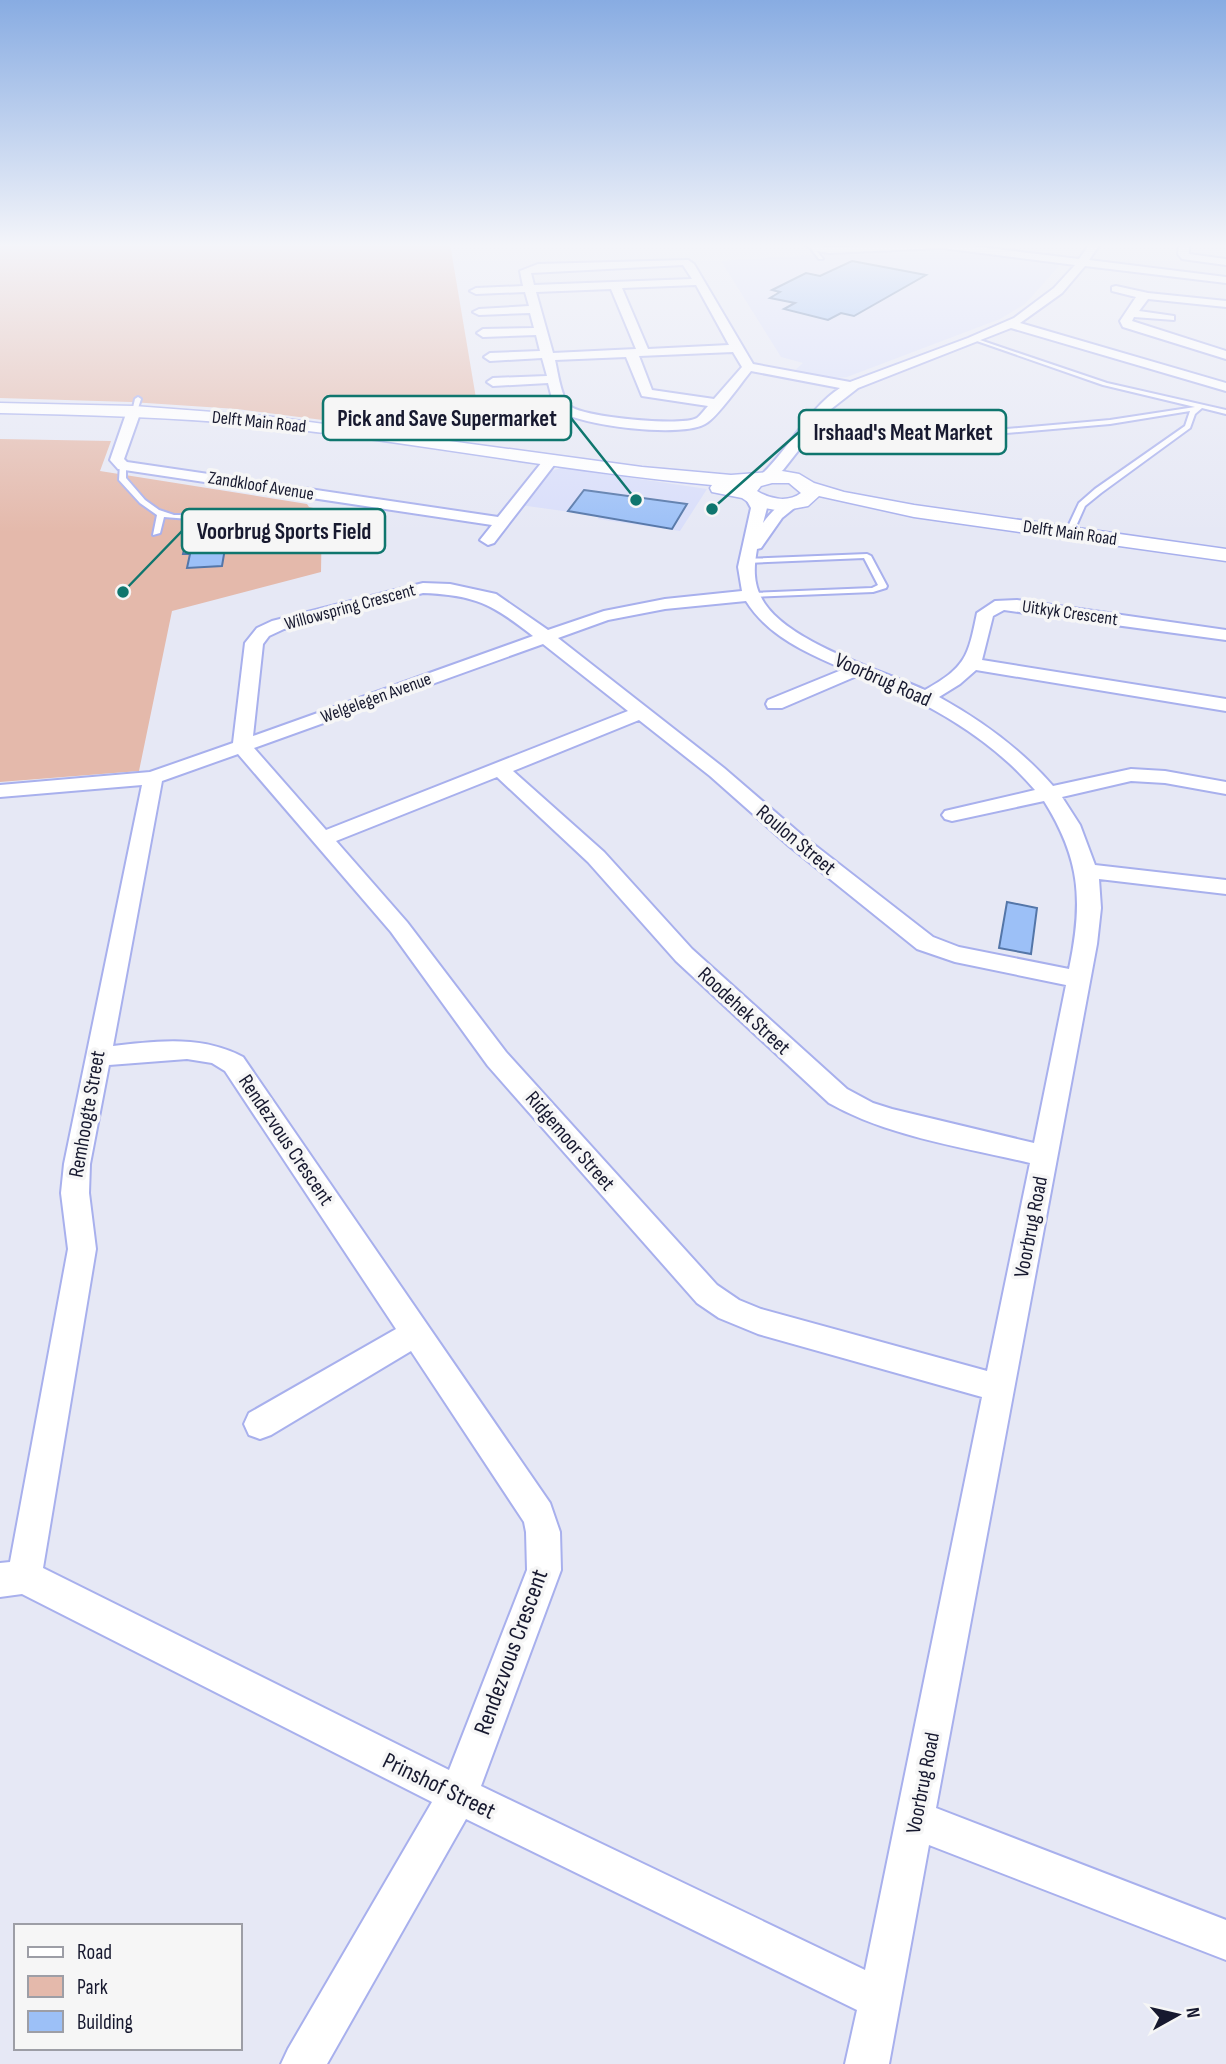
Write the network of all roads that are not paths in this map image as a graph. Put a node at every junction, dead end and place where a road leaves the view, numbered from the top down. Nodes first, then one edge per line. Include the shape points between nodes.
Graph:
1 (544, 340) edge
2 (633, 340) edge
3 (733, 340) edge
4 (976, 340) joint
5 (1066, 340) edge
6 (1175, 340) edge
7 (737, 348) junction
8 (637, 353) junction
9 (1226, 355) edge
10 (547, 356) junction
11 (490, 357) dead end
12 (748, 367) junction
13 (554, 379) junction
14 (493, 382) dead end
15 (852, 386) junction
16 (1226, 387) edge
17 (716, 404) junction
18 (136, 405) junction
19 (561, 406) junction
20 (0, 408) edge
21 (1199, 408) junction
22 (512, 409) dead end
23 (1226, 412) edge
24 (802, 436) junction
25 (914, 439) dead end
26 (551, 460) junction
27 (123, 466) junction
28 (642, 473) junction
29 (763, 478) junction
30 (801, 494) junction
31 (751, 496) junction
32 (160, 516) junction
33 (186, 517) dead end
34 (501, 522) junction
35 (156, 533) dead end
36 (1069, 533) junction
37 (488, 540) dead end
38 (1226, 555) edge
39 (748, 557) junction
40 (751, 595) junction
41 (1226, 635) edge
42 (543, 637) junction
43 (973, 664) junction
44 (859, 669) junction
45 (925, 697) junction
46 (775, 704) dead end
47 (1226, 705) edge
48 (641, 713) junction
49 (242, 746) junction
50 (500, 769) junction
51 (153, 778) junction
52 (1226, 788) edge
53 (0, 791) edge
54 (1047, 792) junction
55 (952, 815) dead end
56 (323, 839) junction
57 (1086, 871) junction
58 (1226, 887) edge
59 (1079, 979) junction
60 (97, 1057) junction
61 (1045, 1156) junction
62 (416, 1333) junction
63 (999, 1388) junction
64 (260, 1424) dead end
65 (12, 1579) edge
66 (458, 1795) junction
67 (916, 1820) junction
68 (1226, 1940) edge
69 (880, 1999) junction
70 (303, 2064) edge
71 (867, 2064) edge

1 - 10 street
2 - 8 street
3 - 7 street
4 - 15 street
4 - 21 lane via 1105,384
5 - 16 street
6 - 9 street
7 - 8 street
7 - 12 street
8 - 10 street
8 - 17 street via 647,393
10 - 11 street
10 - 13 street
12 - 15 street
12 - 17 street
13 - 14 street
13 - 19 street
15 - 24 street via 822,409
17 - 19 street via 699,424 682,427 575,414
18 - 20 street, Delft Main Road
18 - 26 street, Delft Main Road
18 - 27 street via 117,460
19 - 22 street
21 - 23 lane
21 - 25 lane via 1096,424
21 - 36 lane via 1192,413 1188,427 1082,505
24 - 29 street
24 - 30 street via 793,467
26 - 28 street, Delft Main Road
26 - 34 street
27 - 32 lane via 122,478
27 - 34 street, Zandkloof Avenue
28 - 29 street, Delft Main Road via 731,481
28 - 31 street, Delft Main Road
29 - 30 street, Delft Main Road via 784,477
29 - 31 street via 747,487
30 - 31 street, Delft Main Road via 770,504
30 - 36 street, Delft Main Road
30 - 39 street via 778,514
31 - 39 street via 759,508
32 - 33 lane
32 - 35 lane
34 - 37 street
36 - 38 street, Delft Main Road
39 - 40 street via 746,578
39 - 40 lane via 867,556 883,586
40 - 42 street, Welgelegen Avenue via 632,609
40 - 44 street, Voorbrug Road via 787,633
41 - 43 street, Uitkyk Crescent via 1001,605 985,613
42 - 48 street, Roulon Street
42 - 49 street, Welgelegen Avenue
42 - 49 street, Willowspring Crescent via 490,598 434,587 411,589 269,628 254,643
43 - 45 street
43 - 47 street
44 - 45 street, Voorbrug Road
44 - 46 street
45 - 54 street, Voorbrug Road via 993,739
48 - 50 street
48 - 59 street, Roulon Street via 925,943 955,954
49 - 51 street, Welgelegen Avenue
49 - 56 street, Ridgemoor Street
50 - 56 street
50 - 61 street, Roodehek Street via 596,857 684,955 838,1097 892,1119
51 - 53 street, Welgelegen Avenue
51 - 60 street, Remhoogte Street
52 - 54 street via 1131,775
54 - 55 street
54 - 57 street, Voorbrug Road via 1072,832
56 - 63 street, Ridgemoor Street via 399,927 498,1059 707,1294 758,1321
57 - 58 street
57 - 59 street, Voorbrug Road via 1088,923
59 - 61 street, Voorbrug Road
60 - 62 street, Rendezvous Crescent via 194,1050 219,1054 234,1064
60 - 65 street, Remhoogte Street via 75,1178 82,1249
61 - 63 street, Voorbrug Road
62 - 64 street
62 - 66 street, Rendezvous Crescent via 538,1515 545,1551 544,1570
63 - 67 street, Voorbrug Road
65 - 66 street, Prinshof Street
66 - 69 street, Prinshof Street
66 - 70 street, Rendezvous Crescent
67 - 68 street
67 - 69 street, Voorbrug Road
69 - 71 street, Voorbrug Road

